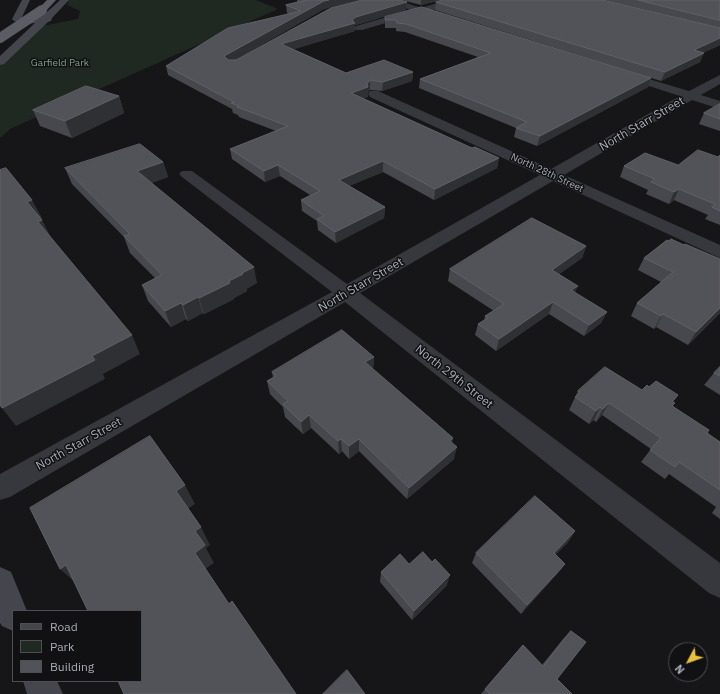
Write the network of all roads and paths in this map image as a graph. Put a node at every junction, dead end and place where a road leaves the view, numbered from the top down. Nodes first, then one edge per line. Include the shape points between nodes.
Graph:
1 (21, 0) edge
2 (26, 0) edge
3 (388, 0) edge
4 (457, 0) edge
5 (61, 7) edge
6 (421, 10) junction
7 (44, 15) junction
8 (456, 21) edge
9 (359, 28) edge
10 (0, 37) edge
11 (0, 62) edge
12 (609, 70) edge
13 (720, 79) edge
14 (374, 94) dead end
15 (690, 96) junction
16 (720, 105) edge
17 (187, 174) dead end
18 (552, 175) junction
19 (720, 252) edge
20 (346, 293) junction
21 (0, 488) edge
22 (0, 582) edge
23 (720, 582) edge
24 (12, 612) edge
25 (40, 682) edge
26 (45, 694) edge

1 - 10 main road
2 - 7 main road via 17,20 26,21
3 - 6 street
4 - 6 street
5 - 7 main road
6 - 8 street
6 - 9 street
7 - 10 highway, bridge
7 - 11 main road
12 - 15 street
13 - 15 street, North Starr Street
14 - 18 street, North 28th Street
15 - 16 street
15 - 18 street, North Starr Street
17 - 20 street, North 29th Street
18 - 19 street, North 28th Street
18 - 20 street, North Starr Street
20 - 21 street, North Starr Street
20 - 23 street, North 29th Street
22 - 24 main road
25 - 26 main road

